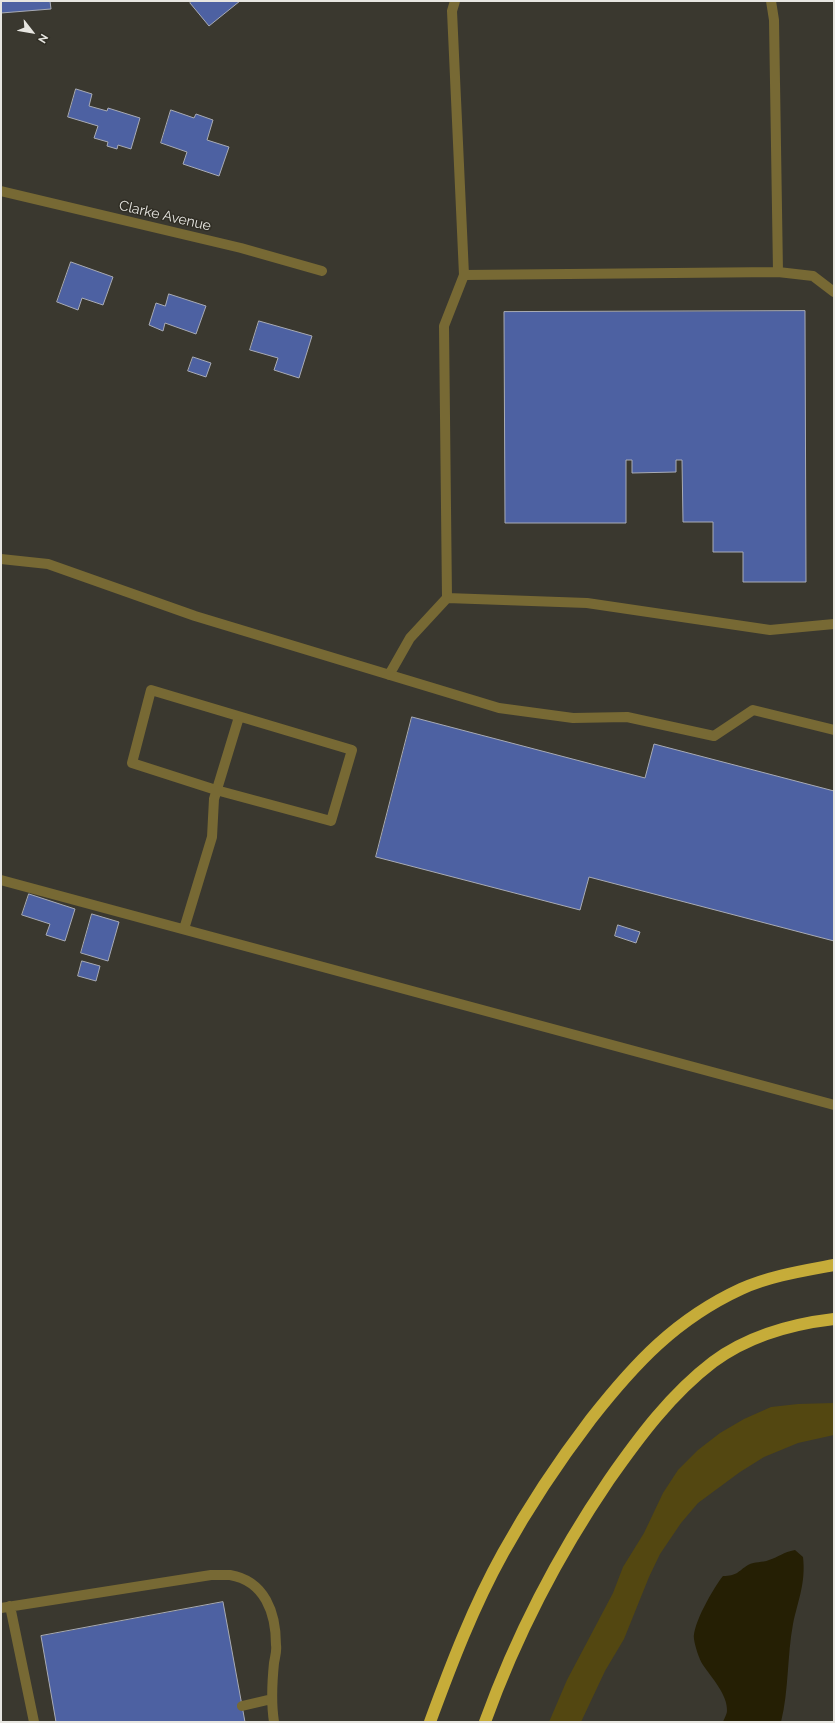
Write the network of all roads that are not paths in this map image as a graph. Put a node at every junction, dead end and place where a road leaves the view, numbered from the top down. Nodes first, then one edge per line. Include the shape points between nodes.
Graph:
1 (455, 1) edge
2 (771, 1) edge
3 (1, 191) edge
4 (322, 271) dead end
5 (778, 272) junction
6 (464, 275) junction
7 (834, 292) edge
8 (1, 559) edge
9 (448, 598) junction
10 (834, 624) edge
11 (389, 674) junction
12 (239, 717) junction
13 (834, 730) edge
14 (216, 790) junction
15 (1, 880) edge
16 (184, 928) junction
17 (834, 1105) edge
18 (834, 1265) edge
19 (834, 1319) edge
20 (5, 1607) edge
21 (272, 1700) junction
22 (242, 1706) dead end
23 (34, 1722) edge
24 (274, 1722) edge
25 (430, 1722) edge
26 (485, 1722) edge

1 - 6 street via 452,11
2 - 5 street via 774,20
3 - 4 street, Clarke Avenue via 241,248
5 - 6 street
5 - 7 street via 813,276
6 - 9 street via 444,326
8 - 11 street via 48,564 195,616
9 - 10 street via 587,603 770,630
9 - 11 street via 410,638
11 - 13 street via 499,708 572,718 627,717 714,736 753,710
12 - 14 street
12 - 14 street via 151,690 132,763
12 - 14 street via 352,750 331,822
14 - 16 street via 212,837
15 - 16 street
16 - 17 street
18 - 25 highway via 765,1279 741,1289 684,1322 637,1364 578,1436 502,1554 465,1634
19 - 26 highway via 763,1334 714,1362 669,1402 617,1469 567,1546 524,1628
20 - 21 street via 211,1575 230,1576 249,1582 263,1593 273,1617 277,1646
20 - 23 street
21 - 22 street
21 - 24 street

